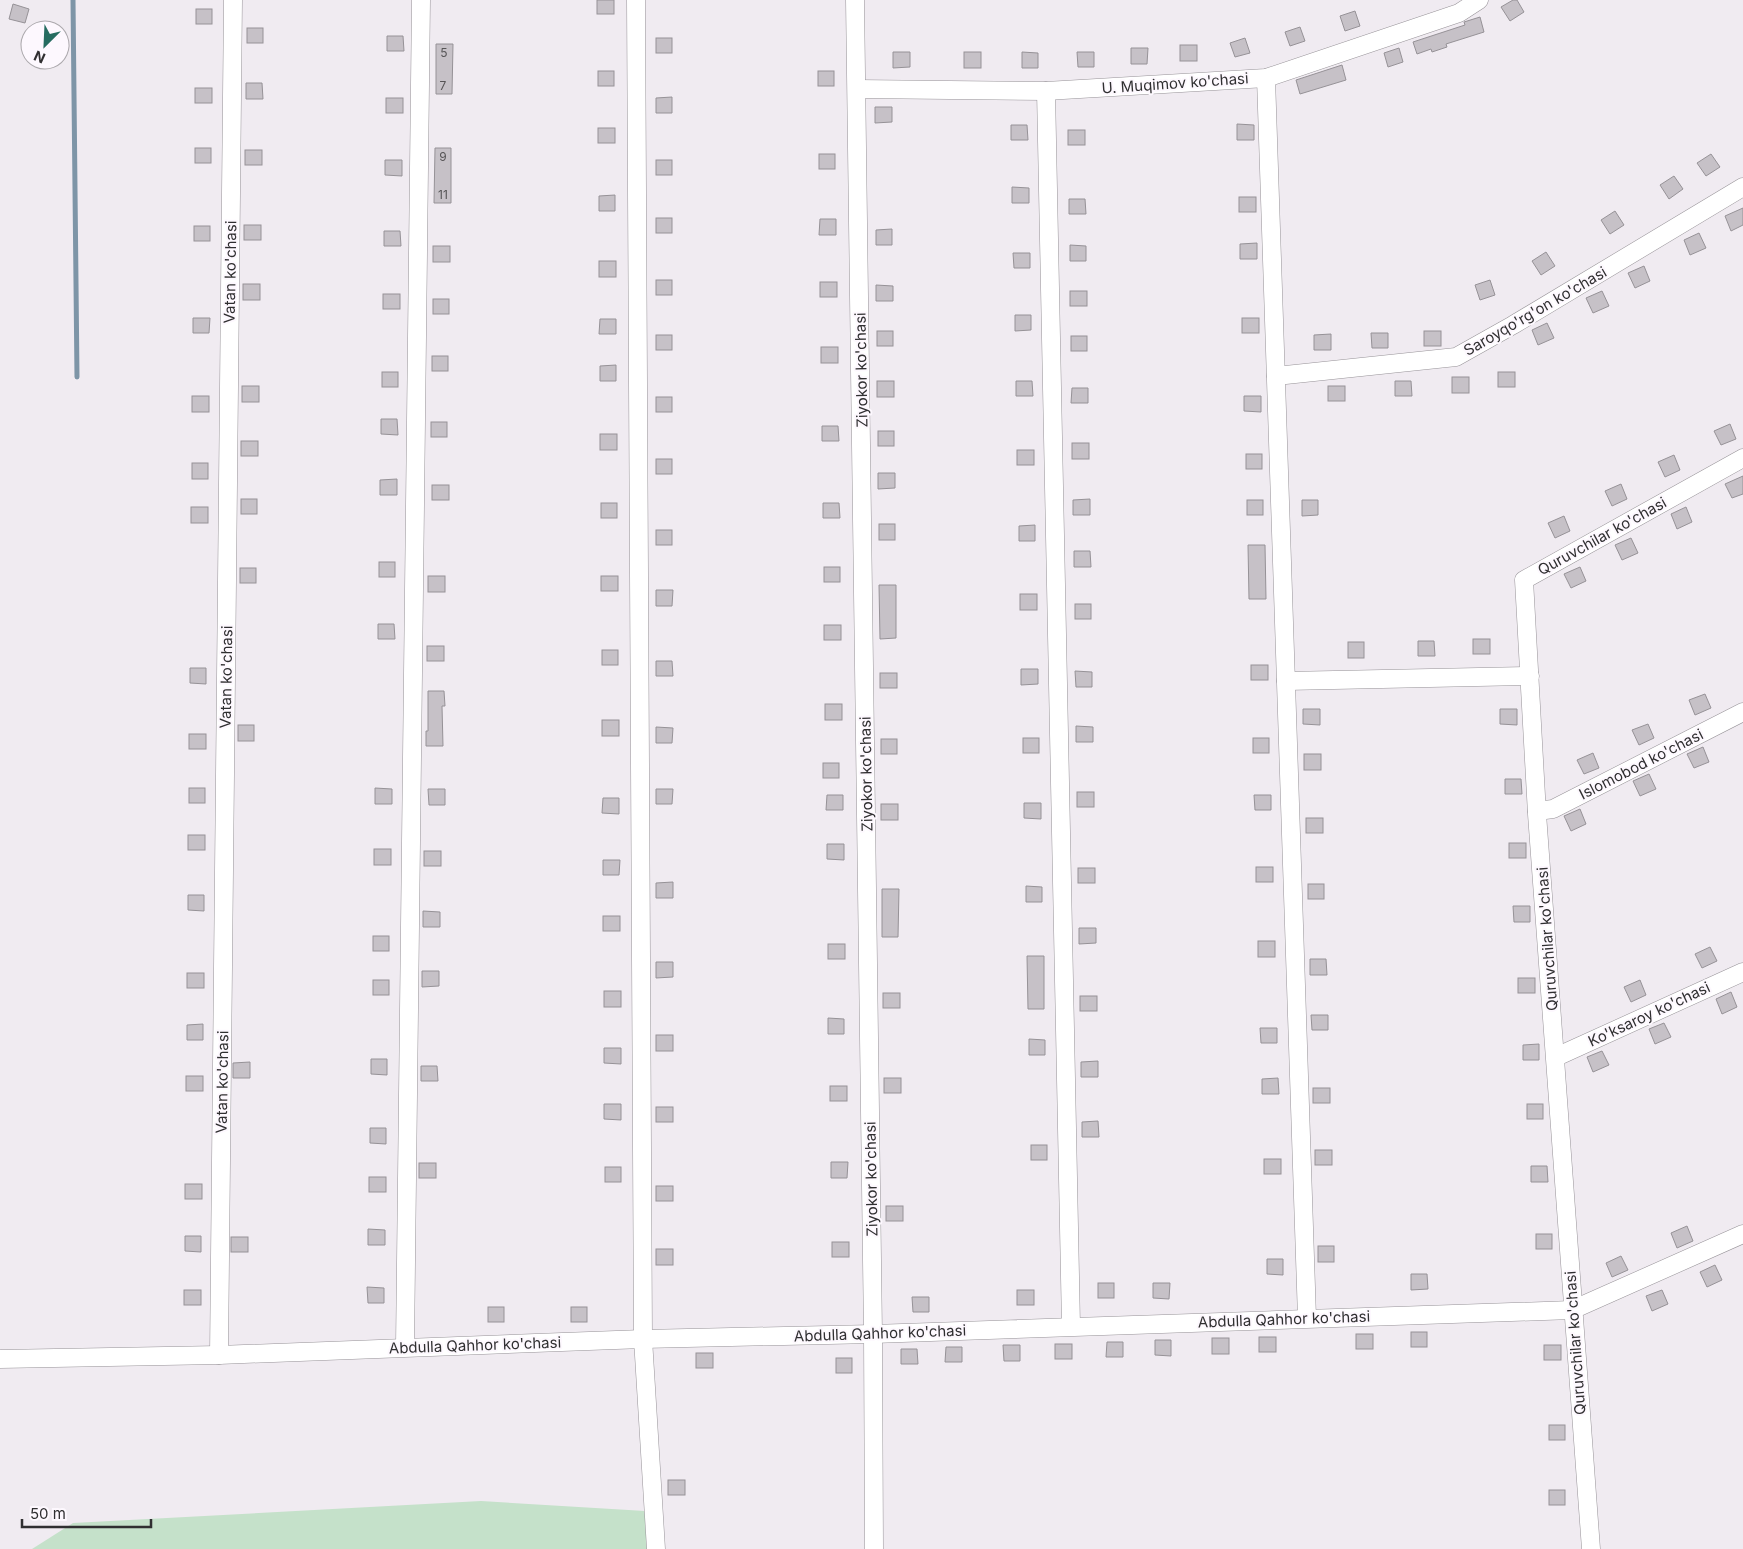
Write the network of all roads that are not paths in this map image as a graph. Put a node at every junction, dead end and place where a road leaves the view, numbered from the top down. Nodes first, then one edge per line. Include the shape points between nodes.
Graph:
1 (232, 0) edge
2 (421, 0) edge
3 (636, 0) edge
4 (855, 0) edge
5 (1479, 0) edge
6 (1266, 78) junction
7 (857, 89) junction
8 (1046, 91) junction
9 (1743, 187) edge
10 (1276, 376) junction
11 (1743, 458) edge
12 (1530, 676) junction
13 (1286, 682) junction
14 (1743, 712) edge
15 (1537, 812) junction
16 (1743, 972) edge
17 (1556, 1057) junction
18 (1743, 1234) edge
19 (1572, 1310) junction
20 (1307, 1318) junction
21 (1071, 1326) junction
22 (873, 1334) junction
23 (643, 1339) junction
24 (404, 1347) junction
25 (219, 1355) junction
26 (0, 1359) edge
27 (656, 1549) edge
28 (874, 1549) edge
29 (1591, 1549) edge

1 - 25 street, Vatan ko'chasi
2 - 24 street
3 - 23 street
4 - 7 street, Ziyokor ko'chasi
5 - 6 street, U. Muqimov ko'chasi via 1459,13
6 - 8 street, U. Muqimov ko'chasi
6 - 10 street
7 - 8 street, U. Muqimov ko'chasi
7 - 22 street, Ziyokor ko'chasi
8 - 21 street
9 - 10 street, Saroyqo'rg'on ko'chasi via 1456,357
10 - 13 street
11 - 12 street, Quruvchilar ko'chasi via 1524,580
12 - 13 street
12 - 15 street, Quruvchilar ko'chasi
13 - 20 street
14 - 15 street, Islomobod ko'chasi via 1552,810
15 - 17 street, Quruvchilar ko'chasi
16 - 17 street, Ko'ksaroy ko'chasi
17 - 19 street, Quruvchilar ko'chasi
18 - 19 street, Abdulla Qahhor ko'chasi
19 - 20 street, Abdulla Qahhor ko'chasi
19 - 29 street, Quruvchilar ko'chasi
20 - 21 street, Abdulla Qahhor ko'chasi
21 - 22 street, Abdulla Qahhor ko'chasi
22 - 23 street, Abdulla Qahhor ko'chasi
22 - 28 street, Ziyokor ko'chasi
23 - 24 street, Abdulla Qahhor ko'chasi
23 - 27 street
24 - 25 street, Abdulla Qahhor ko'chasi
25 - 26 street, Abdulla Qahhor ko'chasi

